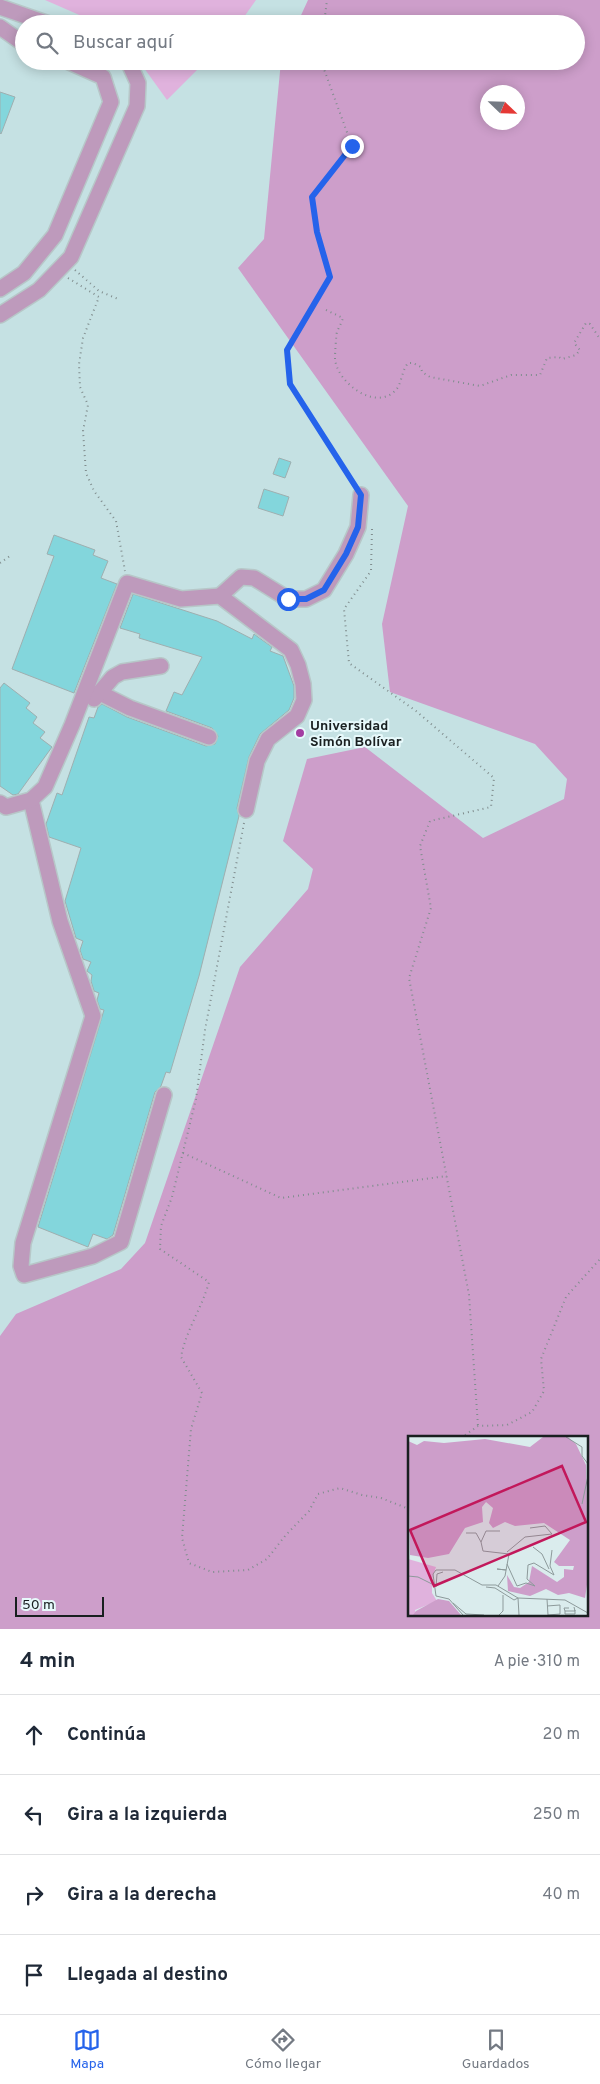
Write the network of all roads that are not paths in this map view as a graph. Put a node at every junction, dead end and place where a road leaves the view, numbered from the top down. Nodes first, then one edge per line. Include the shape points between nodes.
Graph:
1 (8, 6) edge
2 (28, 15) edge
3 (0, 28) edge
4 (15, 38) edge
5 (87, 70) edge
6 (132, 70) edge
7 (0, 288) edge
8 (0, 314) edge
9 (361, 495) road end
10 (220, 596) junction
11 (161, 666) dead end
12 (100, 693) junction
13 (72, 725) junction
14 (209, 738) dead end
15 (31, 800) junction
16 (0, 803) edge
17 (246, 810) road end
18 (164, 1095) dead end

1 - 2 lane
3 - 4 lane
5 - 7 lane via 103,77 111,102 55,236 24,272
6 - 8 lane via 138,83 137,106 63,265 39,290
9 - 10 lane via 358,527 324,590 306,599 288,599 254,578 241,577
10 - 13 lane via 181,599 127,583
10 - 17 lane via 291,650 303,684 304,700 297,716 268,739 257,761
11 - 12 lane via 122,672 112,678
12 - 13 lane
12 - 14 lane
13 - 15 lane via 44,787
15 - 16 lane via 6,807
15 - 18 lane via 60,921 93,1016 23,1243 21,1266 24,1275 93,1256 121,1242

